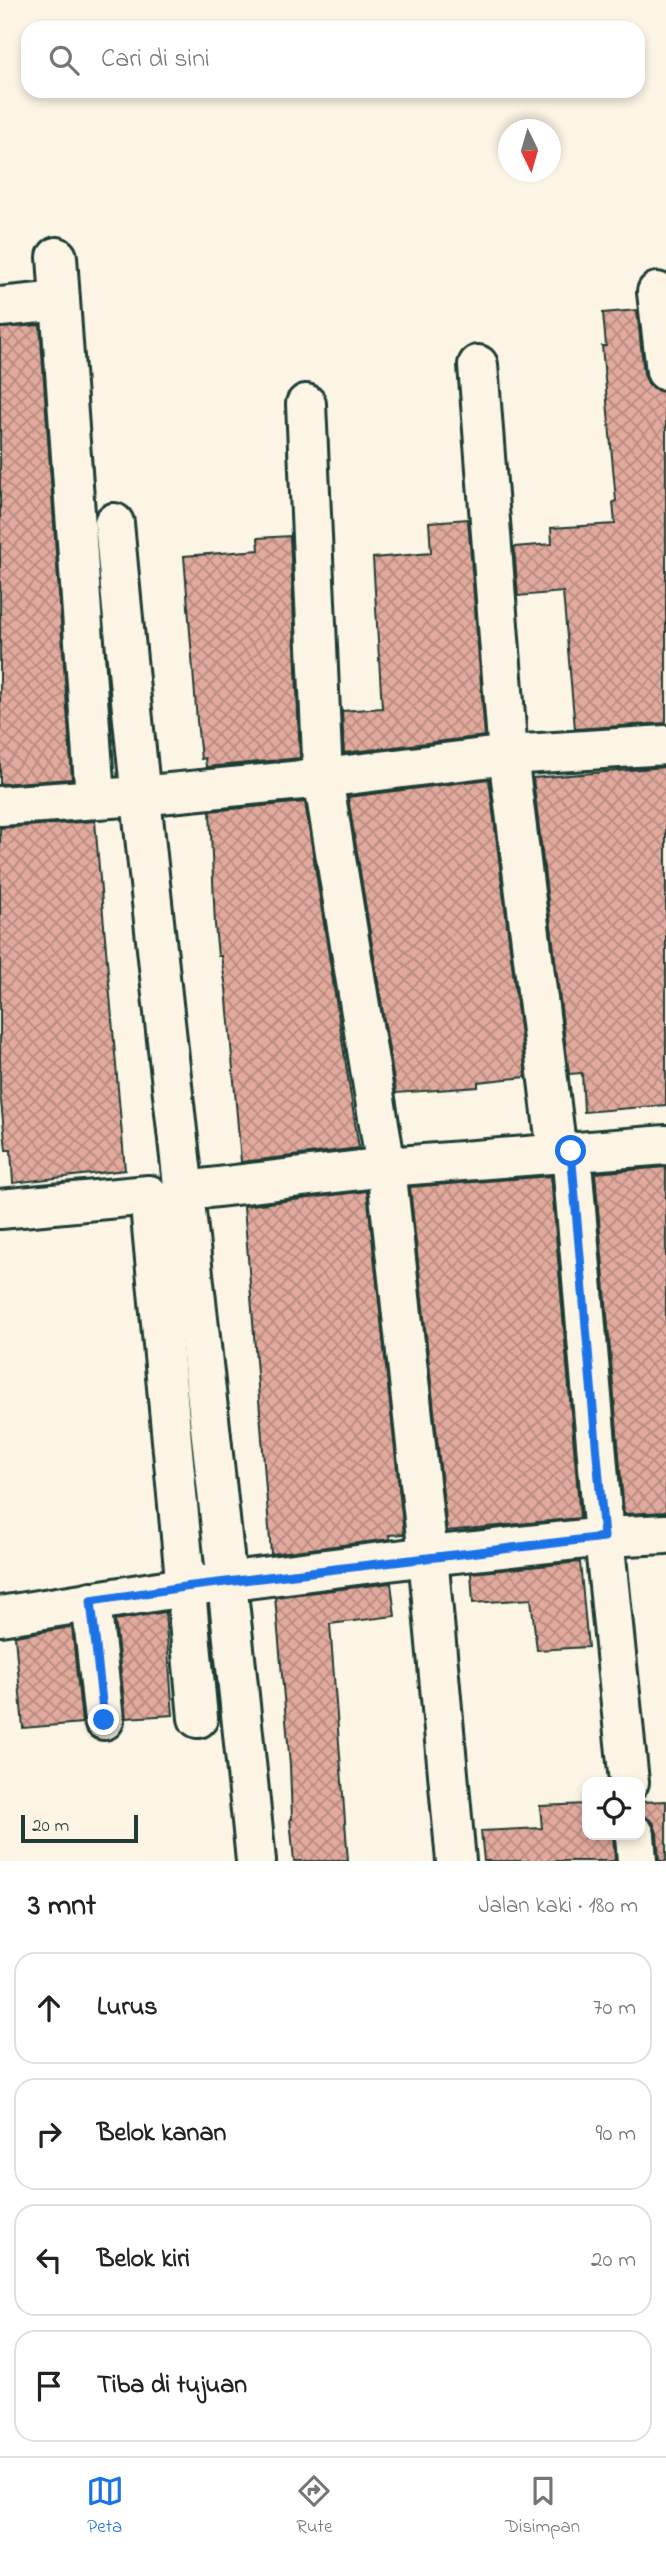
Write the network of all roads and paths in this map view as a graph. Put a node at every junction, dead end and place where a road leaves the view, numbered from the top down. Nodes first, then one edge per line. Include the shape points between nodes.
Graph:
1 (57, 257) dead end
2 (657, 292) dead end
3 (60, 301) junction
4 (0, 307) edge
5 (478, 365) dead end
6 (666, 371) edge
7 (306, 404) dead end
8 (114, 523) dead end
9 (666, 745) edge
10 (508, 755) junction
11 (323, 778) junction
12 (139, 796) junction
13 (95, 798) junction
14 (0, 806) edge
15 (666, 1145) edge
16 (564, 1152) junction
17 (386, 1167) junction
18 (184, 1191) junction
19 (0, 1209) edge
20 (666, 1534) edge
21 (604, 1537) junction
22 (428, 1556) junction
23 (229, 1584) junction
24 (184, 1587) junction
25 (91, 1601) junction
26 (0, 1616) edge
27 (198, 1718) dead end
28 (104, 1720) dead end
29 (628, 1777) edge
30 (635, 1840) edge
31 (256, 1861) edge
32 (456, 1861) edge
33 (637, 1861) edge

1 - 3 street
2 - 6 street
3 - 4 street
3 - 13 street
5 - 10 street
7 - 11 street
8 - 12 street
9 - 10 street
10 - 11 street
10 - 16 street
11 - 12 street
11 - 17 street
12 - 13 street
12 - 18 street
13 - 14 street
15 - 16 street
16 - 17 street
16 - 21 street
17 - 18 street
17 - 22 street
18 - 23 street
19 - 24 street via 149,1195
20 - 21 street
21 - 22 street
21 - 29 street
22 - 23 street
22 - 32 street
23 - 24 street
23 - 31 street
24 - 25 street
24 - 27 street
25 - 26 street
25 - 28 street
30 - 33 street

